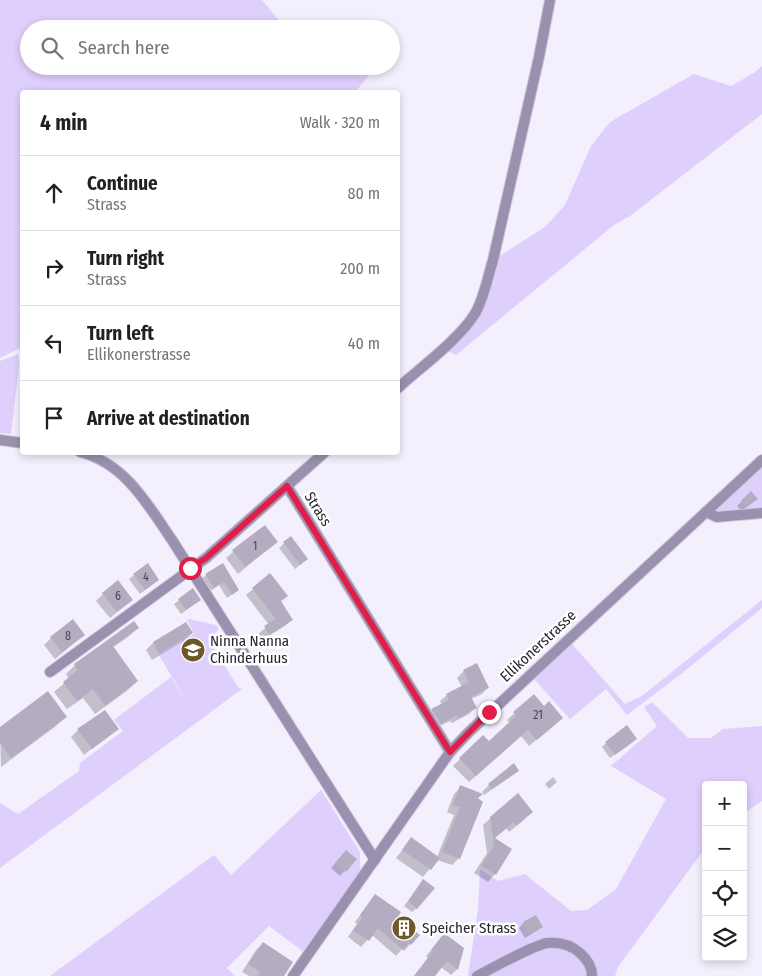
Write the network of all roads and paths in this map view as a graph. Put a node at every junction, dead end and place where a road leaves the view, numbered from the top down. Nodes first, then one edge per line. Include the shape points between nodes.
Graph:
1 (550, 0) edge
2 (400, 386) edge
3 (0, 440) edge
4 (20, 443) edge
5 (88, 455) edge
6 (322, 455) edge
7 (762, 460) edge
8 (287, 486) junction
9 (706, 512) junction
10 (762, 513) edge
11 (190, 568) junction
12 (50, 672) dead end
13 (450, 752) junction
14 (375, 860) junction
15 (293, 976) edge
16 (477, 976) edge
17 (592, 976) edge

1 - 2 street via 485,289 476,312 461,332
3 - 4 street
5 - 11 street via 111,466 139,491
6 - 8 street
7 - 9 street, Ellikonerstrasse
8 - 11 street, Strass via 206,558
8 - 13 street, Strass
9 - 10 street via 717,517
9 - 13 street, Ellikonerstrasse
11 - 12 street, Strass
11 - 14 street
13 - 14 street, Ellikonerstrasse
14 - 15 street, Ellikonerstrasse
16 - 17 street via 548,943 565,944 576,950 587,959

